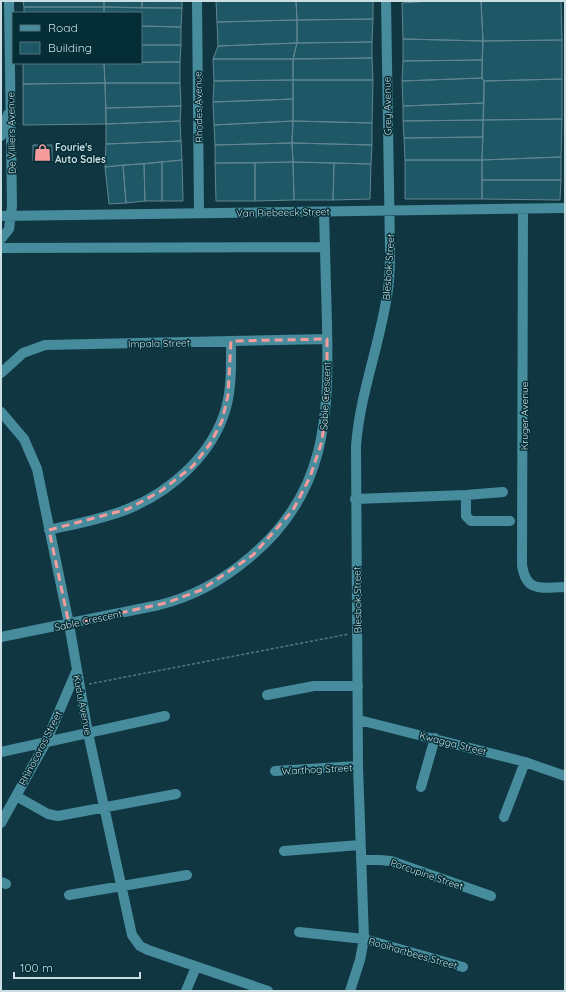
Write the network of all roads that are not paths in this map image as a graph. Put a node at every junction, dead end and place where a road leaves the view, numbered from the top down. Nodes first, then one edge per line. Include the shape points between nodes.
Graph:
1 (9, 1) edge
2 (197, 1) edge
3 (386, 1) edge
4 (11, 104) junction
5 (1, 136) edge
6 (565, 208) edge
7 (523, 209) junction
8 (390, 211) junction
9 (324, 212) junction
10 (199, 213) junction
11 (1, 216) edge
12 (12, 216) junction
13 (1, 239) edge
14 (325, 247) junction
15 (1, 248) edge
16 (327, 339) junction
17 (231, 341) junction
18 (1, 373) edge
19 (1, 412) edge
20 (504, 492) dead end
21 (466, 495) junction
22 (355, 499) junction
23 (510, 521) dead end
24 (49, 530) junction
25 (565, 587) edge
26 (69, 624) junction
27 (1, 637) edge
28 (76, 672) junction
29 (358, 686) junction
30 (266, 695) dead end
31 (165, 716) dead end
32 (359, 720) junction
33 (88, 733) junction
34 (435, 738) junction
35 (46, 742) junction
36 (1, 752) edge
37 (525, 762) junction
38 (358, 766) junction
39 (275, 771) dead end
40 (565, 776) edge
41 (421, 787) dead end
42 (176, 794) dead end
43 (16, 796) junction
44 (104, 809) junction
45 (504, 816) dead end
46 (1, 823) edge
47 (360, 845) junction
48 (284, 851) dead end
49 (361, 860) junction
50 (187, 875) dead end
51 (120, 886) junction
52 (69, 895) dead end
53 (491, 896) dead end
54 (299, 932) dead end
55 (364, 939) junction
56 (196, 967) junction
57 (463, 967) dead end
58 (186, 991) edge
59 (268, 991) edge
60 (350, 991) edge

1 - 4 street, De Villiers Avenue
2 - 10 street, Rhodes Avenue
3 - 8 street, Grey Avenue
4 - 5 street
4 - 12 street, De Villiers Avenue
6 - 7 street, Van Riebeeck Street
7 - 8 street, Van Riebeeck Street
7 - 25 street, Kruger Avenue via 523,568 526,578 534,587
8 - 9 street, Van Riebeeck Street
8 - 22 street, Blesbok Street via 388,289 363,397 357,435
9 - 10 street, Van Riebeeck Street
9 - 14 street, Sable Crescent
10 - 12 street, Van Riebeeck Street
11 - 12 street, Van Riebeeck Street
12 - 13 street via 9,229
14 - 15 street
14 - 16 street, Sable Crescent
16 - 17 street, Impala Street
16 - 26 street, Sable Crescent via 326,417 318,456 297,503 267,541 224,577 181,599
17 - 18 street, Impala Street via 45,345 23,353
17 - 24 street via 230,379 225,411 216,434 193,466 161,491 128,509
19 - 24 street, Kudu Avenue via 20,434 34,459
20 - 21 street
21 - 22 street
21 - 23 street via 466,516 471,521
22 - 29 street, Blesbok Street
24 - 26 street, Kudu Avenue
26 - 27 street, Sable Crescent
26 - 28 street, Kudu Avenue
28 - 33 street, Kudu Avenue
28 - 35 street, Rhinocoros Street
29 - 30 street via 314,686
29 - 32 street, Blesbok Street
31 - 33 street
32 - 34 street, Kwagga Street
32 - 38 street, Blesbok Street
33 - 35 street
33 - 44 street, Kudu Avenue
34 - 37 street, Kwagga Street
34 - 41 street
35 - 36 street
35 - 43 street, Rhinocoros Street
37 - 40 street, Kwagga Street
37 - 45 street
38 - 39 street, Warthog Street
38 - 47 street, Blesbok Street
42 - 44 street
43 - 44 street via 53,816
43 - 46 street, Rhinocoros Street
44 - 51 street, Kudu Avenue
47 - 48 street
47 - 49 street, Blesbok Street
49 - 53 street, Porcupine Street via 391,861
49 - 55 street, Blesbok Street
50 - 51 street
51 - 52 street
51 - 56 street, Kudu Avenue via 128,925 136,942 148,950
54 - 55 street, Rooihartbees Street
55 - 57 street, Rooihartbees Street
55 - 60 street, Blesbok Street
56 - 58 street
56 - 59 street, Kudu Avenue

